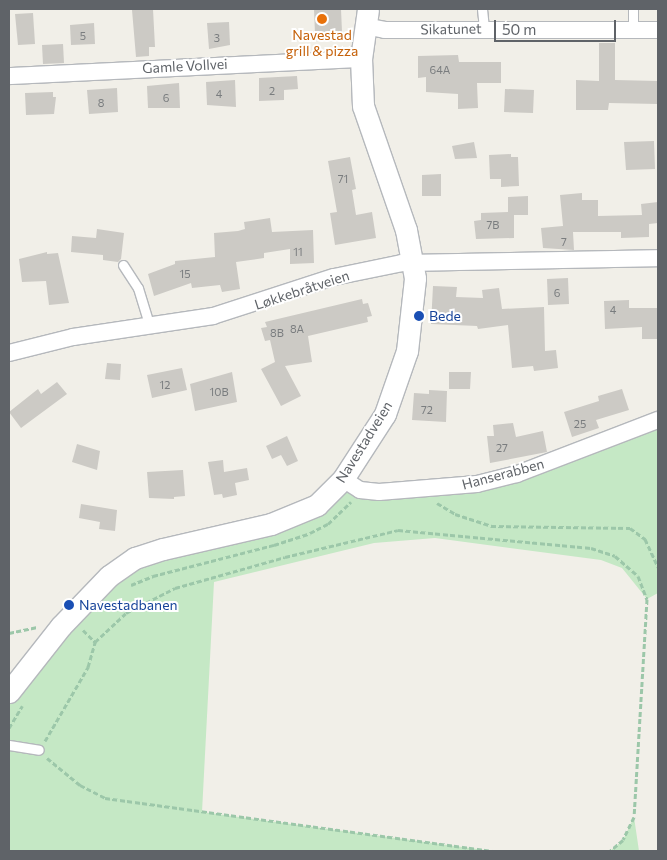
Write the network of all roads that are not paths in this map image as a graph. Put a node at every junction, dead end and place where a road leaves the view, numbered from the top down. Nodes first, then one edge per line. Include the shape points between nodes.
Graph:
1 (482, 9) edge
2 (633, 9) edge
3 (367, 18) edge
4 (484, 29) junction
5 (633, 29) junction
6 (658, 30) edge
7 (361, 59) junction
8 (9, 76) edge
9 (658, 258) edge
10 (413, 264) junction
11 (123, 265) dead end
12 (149, 325) junction
13 (9, 353) edge
14 (658, 420) edge
15 (352, 484) junction
16 (18, 695) edge
17 (9, 745) edge
18 (40, 750) road end

1 - 4 lane
2 - 5 lane
3 - 4 street, Sikatunet via 385,30
3 - 7 street, Navestadveien
4 - 5 street, Sikatunet
5 - 6 street, Sikatunet
7 - 8 street, Gamle Vollvei
7 - 10 street, Navestadveien via 364,106 406,230
9 - 10 street, Løkkebråtveien
10 - 12 street, Løkkebråtveien via 334,277 214,316
10 - 15 street, Navestadveien via 414,309 407,351 396,390
11 - 12 lane via 138,288
12 - 13 street, Løkkebråtveien via 73,337
14 - 15 street, Hanserabben via 516,474 477,484 379,492
15 - 16 street, Navestadveien via 298,515 135,558 84,600
17 - 18 lane

